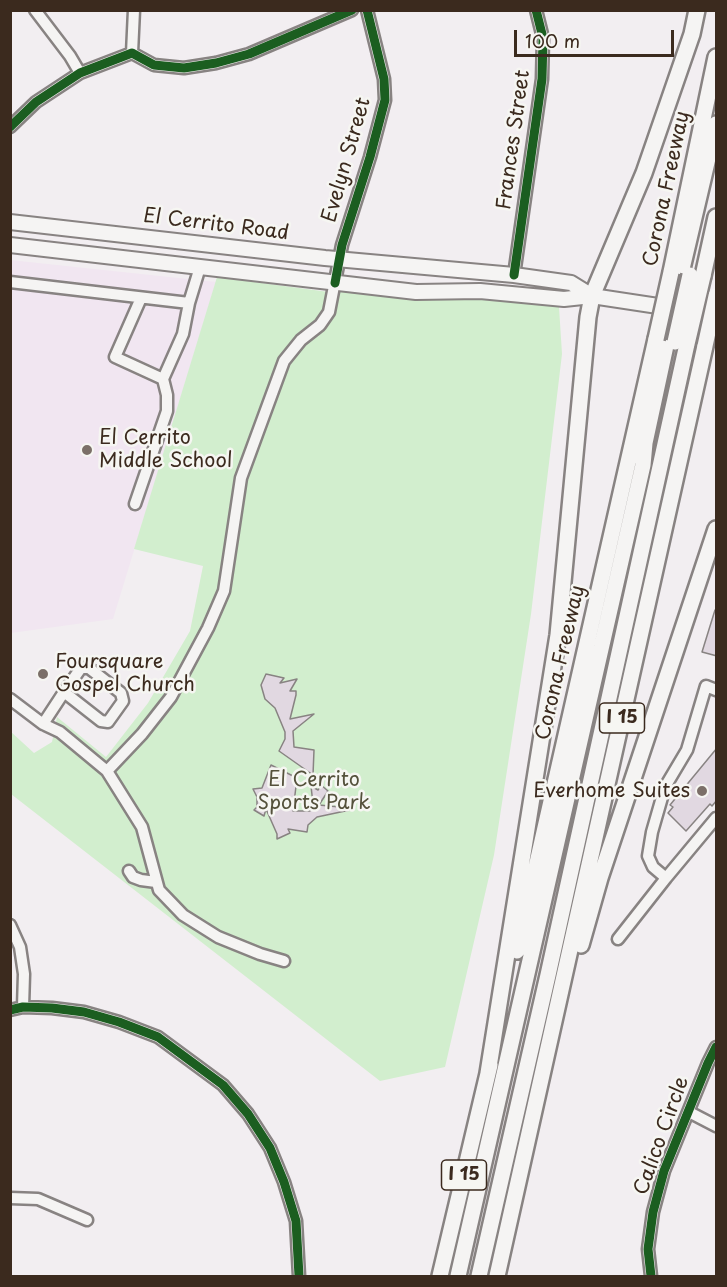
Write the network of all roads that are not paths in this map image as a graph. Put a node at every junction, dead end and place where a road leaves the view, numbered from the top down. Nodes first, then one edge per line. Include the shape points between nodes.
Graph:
1 (35, 10) edge
2 (134, 10) edge
3 (352, 10) edge
4 (367, 10) edge
5 (536, 10) edge
6 (697, 10) edge
7 (132, 53) junction
8 (717, 57) edge
9 (80, 73) junction
10 (717, 124) edge
11 (10, 127) edge
12 (717, 161) edge
13 (717, 217) edge
14 (10, 222) edge
15 (10, 244) edge
16 (338, 259) junction
17 (200, 267) junction
18 (686, 274) junction
19 (514, 275) junction
20 (10, 282) edge
21 (335, 284) junction
22 (592, 296) junction
23 (717, 296) edge
24 (141, 298) junction
25 (189, 303) junction
26 (717, 315) edge
27 (671, 341) junction
28 (163, 379) junction
29 (135, 504) dead end
30 (717, 529) edge
31 (663, 533) junction
32 (717, 690) edge
33 (64, 692) junction
34 (10, 699) edge
35 (43, 724) junction
36 (595, 765) junction
37 (107, 771) junction
38 (717, 818) edge
39 (129, 871) dead end
40 (666, 878) junction
41 (156, 882) junction
42 (10, 925) edge
43 (618, 939) dead end
44 (284, 961) dead end
45 (23, 1007) junction
46 (10, 1010) edge
47 (717, 1047) edge
48 (488, 1073) junction
49 (540, 1090) junction
50 (689, 1113) junction
51 (717, 1126) edge
52 (10, 1198) edge
53 (87, 1220) dead end
54 (299, 1276) edge
55 (440, 1276) edge
56 (458, 1276) edge
57 (479, 1276) edge
58 (497, 1276) edge
59 (651, 1276) edge

1 - 9 street
2 - 7 street
3 - 7 street via 249,54 216,63 184,68 154,65
4 - 16 street, Evelyn Street via 384,79 385,100
5 - 19 street, Frances Street via 543,38 542,79
6 - 22 highway via 644,173
7 - 9 street
8 - 18 highway, Corona Freeway / I 15
9 - 11 street via 36,102
10 - 18 highway
12 - 18 highway
13 - 18 highway
14 - 16 main road, El Cerrito Road
15 - 17 main road, El Cerrito Road
16 - 19 main road, El Cerrito Road
16 - 21 street, Evelyn Street
17 - 21 main road, El Cerrito Road
17 - 25 street
18 - 27 highway, Corona Freeway / I 15, bridge
18 - 27 highway, bridge
19 - 22 main road, El Cerrito Road via 571,283
20 - 24 street
21 - 22 main road, El Cerrito Road via 564,299
21 - 37 street, Evelyn Street via 326,318 284,361 241,478 224,591 208,628 171,697
22 - 26 main road, El Cerrito Road
22 - 48 highway via 558,635
23 - 31 highway, I 15, bridge
24 - 25 street
24 - 28 street via 115,357
25 - 28 street via 183,334
27 - 36 highway
27 - 48 highway, Corona Freeway / I 15
27 - 56 highway
28 - 29 street via 167,411
30 - 49 highway via 600,878
31 - 36 highway via 624,653
31 - 49 highway, I 15
32 - 40 street via 706,686 687,750 665,787 652,832 648,856 653,867
33 - 33 street via 101,721 108,722 123,701 121,693 89,668 81,668
33 - 35 street
34 - 35 street
35 - 37 street via 57,730
36 - 57 highway
37 - 41 street via 142,827
38 - 40 street
39 - 41 street via 133,877
40 - 43 street
41 - 44 street via 183,915 218,938
42 - 45 street via 20,947
45 - 46 street
45 - 54 street via 84,1012 148,1033 223,1085 270,1148 284,1182 296,1221
47 - 50 street, Calico Circle
48 - 55 highway, Corona Freeway / I 15
49 - 58 highway, I 15
50 - 51 street
50 - 59 street, Calico Circle via 664,1171 653,1212 648,1249
52 - 53 street via 38,1199

